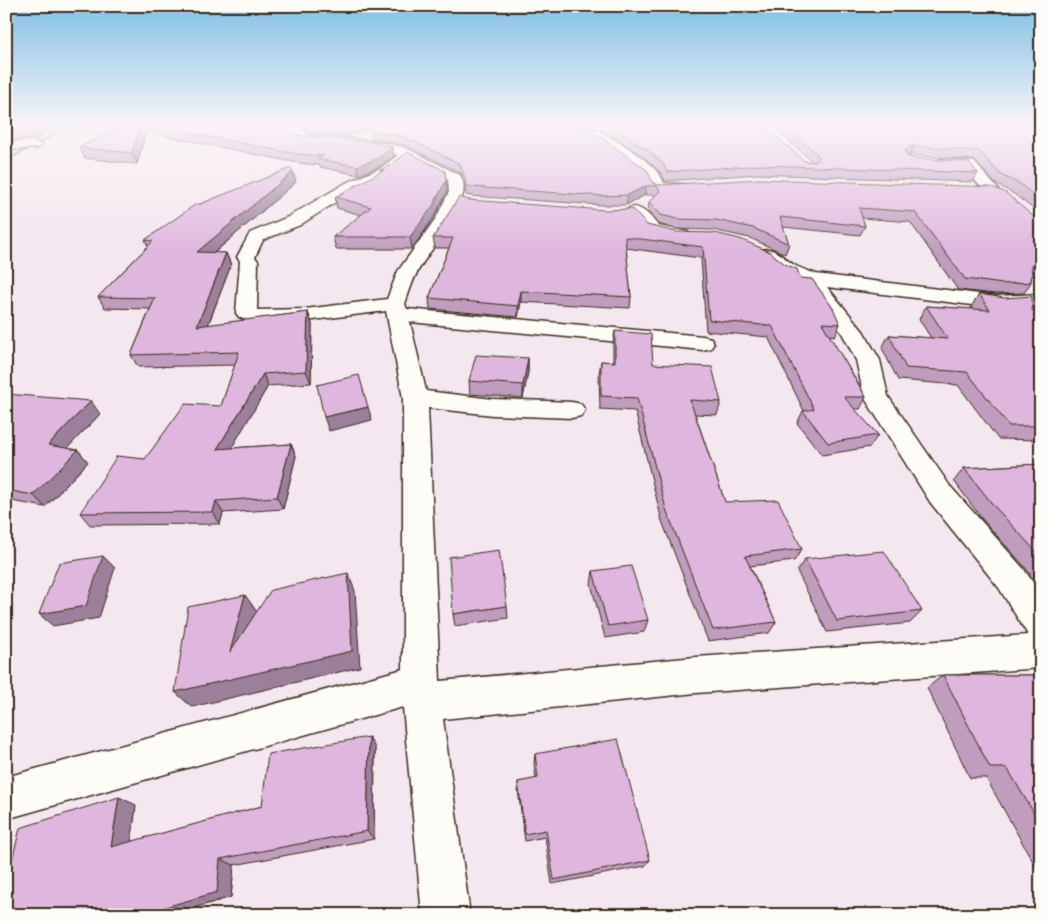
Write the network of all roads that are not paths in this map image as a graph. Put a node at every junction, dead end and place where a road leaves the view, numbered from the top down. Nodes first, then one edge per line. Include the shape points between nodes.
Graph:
1 (390, 168) edge
2 (435, 168) edge
3 (644, 168) edge
4 (972, 168) edge
5 (702, 186) edge
6 (990, 189) junction
7 (970, 190) edge
8 (1006, 198) edge
9 (642, 203) junction
10 (703, 237) edge
11 (752, 248) edge
12 (812, 279) junction
13 (1041, 300) edge
14 (397, 309) junction
15 (703, 343) dead end
16 (415, 398) junction
17 (572, 410) dead end
18 (1040, 644) edge
19 (422, 692) junction
20 (6, 798) edge
21 (446, 915) edge

1 - 14 street via 351,186 294,221 256,237 246,257 249,261 246,313 252,316 305,315
2 - 14 street via 454,178 462,201 444,218 408,271
3 - 9 street via 654,176
4 - 6 street
5 - 9 street
6 - 7 street
6 - 8 street
9 - 10 street via 644,218 652,230 675,236
11 - 12 street via 774,257 789,270
12 - 13 street via 996,302
12 - 18 street via 852,331 868,360 876,397 929,478 1011,578
14 - 15 street
14 - 16 street
16 - 17 street via 493,407
16 - 19 street
18 - 19 street via 696,674
19 - 20 street
19 - 21 street

